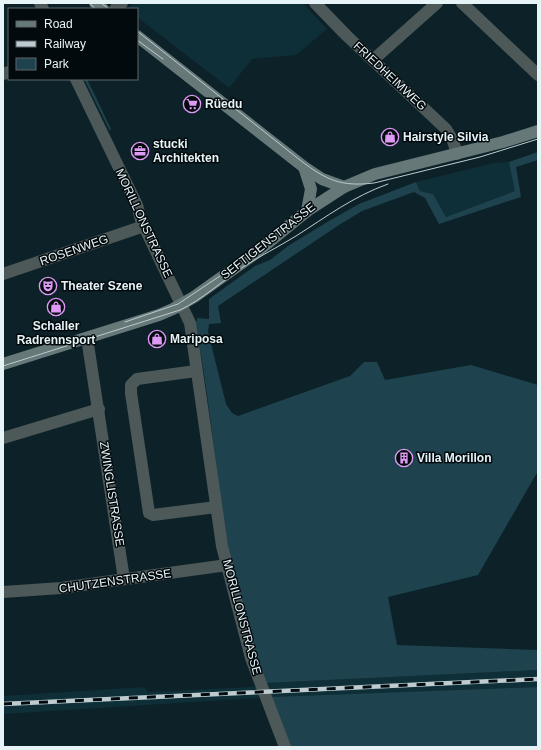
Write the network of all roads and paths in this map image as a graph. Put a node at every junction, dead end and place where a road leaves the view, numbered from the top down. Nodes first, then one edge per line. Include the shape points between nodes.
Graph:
1 (315, 3) edge
2 (437, 3) edge
3 (462, 3) edge
4 (138, 37) edge
5 (373, 60) junction
6 (538, 75) edge
7 (76, 80) edge
8 (538, 131) edge
9 (457, 154) junction
10 (304, 167) junction
11 (344, 187) junction
12 (307, 211) junction
13 (144, 226) junction
14 (3, 274) edge
15 (182, 304) junction
16 (87, 338) junction
17 (3, 364) edge
18 (196, 371) junction
19 (99, 409) junction
20 (3, 438) edge
21 (216, 507) junction
22 (227, 565) junction
23 (124, 579) junction
24 (3, 592) edge
25 (285, 747) edge

1 - 5 street, FRIEDHEIMWEG
2 - 5 street
3 - 6 street
4 - 10 main road
5 - 9 street, FRIEDHEIMWEG via 447,131
7 - 13 street, MORILLONSTRASSE via 137,204
8 - 9 main road, SEFTIGENSTRASSE
9 - 11 main road, SEFTIGENSTRASSE via 374,174
10 - 11 main road via 322,179
10 - 12 main road via 311,189
11 - 12 main road, SEFTIGENSTRASSE
12 - 15 main road, SEFTIGENSTRASSE via 253,255
13 - 14 street, ROSENWEG
13 - 15 street, MORILLONSTRASSE
15 - 16 main road, SEFTIGENSTRASSE via 159,315
15 - 18 street, MORILLONSTRASSE via 190,323
16 - 17 main road, SEFTIGENSTRASSE
16 - 19 street, ZWINGLISTRASSE
18 - 21 street, MORILLONSTRASSE
18 - 21 street via 133,382 130,390 135,424 150,515
19 - 20 street
19 - 23 street, ZWINGLISTRASSE
21 - 22 street, MORILLONSTRASSE
22 - 23 street, CHUTZENSTRASSE
22 - 25 street, MORILLONSTRASSE via 251,658
23 - 24 street, CHUTZENSTRASSE via 61,588

